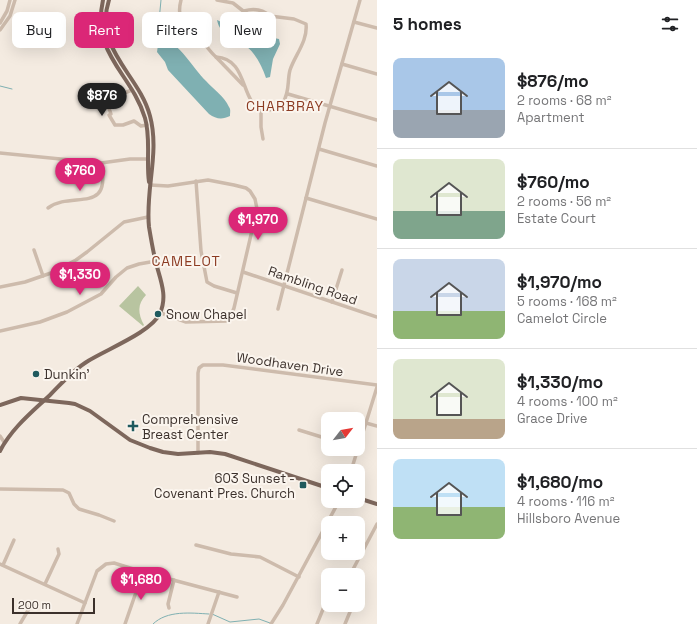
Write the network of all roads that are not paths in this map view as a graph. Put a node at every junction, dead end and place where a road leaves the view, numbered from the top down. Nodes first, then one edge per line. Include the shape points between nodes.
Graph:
1 (10, 0) edge
2 (15, 0) edge
3 (103, 0) edge
4 (109, 0) edge
5 (181, 0) edge
6 (217, 0) edge
7 (360, 0) edge
8 (244, 11) joint
9 (102, 12) edge
10 (107, 12) edge
11 (264, 12) edge
12 (276, 17) edge
13 (3, 19) junction
14 (7, 21) junction
15 (354, 22) junction
16 (0, 23) edge
17 (377, 28) edge
18 (0, 30) edge
19 (106, 48) edge
20 (112, 48) edge
21 (216, 57) junction
22 (342, 64) junction
23 (123, 67) junction
24 (119, 70) junction
25 (377, 74) edge
26 (246, 87) junction
27 (134, 88) junction
28 (288, 94) junction
29 (330, 107) junction
30 (261, 109) junction
31 (377, 120) edge
32 (149, 125) junction
33 (263, 139) dead end
34 (319, 149) junction
35 (153, 151) junction
36 (0, 153) edge
37 (147, 159) junction
38 (101, 163) junction
39 (377, 166) edge
40 (152, 171) junction
41 (196, 181) junction
42 (150, 185) junction
43 (306, 198) junction
44 (48, 208) dead end
45 (148, 217) junction
46 (377, 219) edge
47 (34, 250) dead end
48 (156, 261) junction
49 (342, 270) dead end
50 (243, 272) junction
51 (43, 276) junction
52 (284, 286) junction
53 (0, 287) edge
54 (237, 293) junction
55 (332, 302) junction
56 (278, 309) dead end
57 (161, 312) junction
58 (377, 317) edge
59 (0, 332) edge
60 (377, 386) edge
61 (45, 400) junction
62 (0, 405) edge
63 (366, 423) junction
64 (365, 426) edge
65 (377, 426) edge
66 (300, 430) dead end
67 (0, 436) edge
68 (321, 437) edge
69 (4, 442) junction
70 (0, 451) edge
71 (198, 452) junction
72 (321, 486) edge
73 (0, 489) edge
74 (365, 500) edge
75 (377, 504) edge
76 (335, 508) edge
77 (114, 521) dead end
78 (377, 524) edge
79 (14, 540) dead end
80 (196, 545) dead end
81 (58, 549) dead end
82 (2, 564) edge
83 (354, 568) edge
84 (143, 572) junction
85 (299, 577) junction
86 (174, 580) junction
87 (45, 584) junction
88 (219, 592) junction
89 (237, 597) dead end
90 (85, 603) junction
91 (30, 607) dead end
92 (169, 608) dead end
93 (322, 612) edge
94 (350, 612) edge
95 (20, 624) edge
96 (76, 624) edge
97 (125, 624) edge
98 (208, 624) edge
99 (271, 624) edge
100 (317, 624) edge
101 (345, 624) edge

1 - 13 street
2 - 14 street
3 - 9 main road
4 - 10 main road
5 - 21 street via 179,14 183,24 201,39
6 - 8 street via 230,1
7 - 15 street
8 - 11 street via 260,9
12 - 28 street via 294,19 306,24 301,48 290,70
13 - 14 street
13 - 16 street
14 - 18 street
15 - 17 street
15 - 22 street
19 - 24 main road
20 - 23 main road
21 - 26 street
21 - 26 street via 225,59 234,66
22 - 25 street
22 - 29 street
23 - 24 main road
23 - 27 main road
24 - 27 main road
26 - 30 street via 252,101
27 - 32 main road
27 - 32 street via 106,100 111,114 109,115 115,125 134,122 141,126
28 - 29 street
28 - 30 street via 276,108
29 - 31 street
29 - 34 street
30 - 33 street
32 - 35 main road
32 - 37 main road
34 - 39 street
34 - 43 street
35 - 37 main road
35 - 40 main road
36 - 38 street
37 - 38 street
37 - 40 main road
37 - 42 main road
38 - 44 street via 103,187 98,194 90,198 53,204
40 - 42 main road
41 - 42 street via 168,186
41 - 50 street via 208,180 234,185 246,188 253,195 256,214
41 - 54 street via 201,251 208,282
42 - 45 main road
43 - 46 street
43 - 52 street
45 - 48 main road
45 - 51 street via 124,222 76,260
47 - 51 street
48 - 57 main road via 164,295
48 - 59 street via 127,268 101,294 67,312
49 - 55 street
50 - 52 street, Rambling Road
50 - 54 street
51 - 53 street
52 - 55 street, Rambling Road
52 - 56 street
54 - 57 street via 232,314 227,320 186,322
55 - 58 street, Rambling Road
57 - 61 main road via 147,328 80,367
60 - 63 street
60 - 71 street, Woodhaven Drive via 223,365 200,366
61 - 62 main road via 21,398
61 - 69 main road via 18,424
61 - 71 main road via 79,406 130,440 150,448 178,454
63 - 64 street
63 - 65 street
66 - 68 street
67 - 69 street
69 - 70 main road
71 - 72 main road via 230,455
73 - 77 street via 63,490 69,493 79,509
74 - 75 main road
76 - 85 street
78 - 83 street
79 - 82 street
80 - 85 street via 231,554 260,557
81 - 87 street via 59,554
82 - 87 street
84 - 86 street
84 - 90 street via 114,563 103,566 97,570
84 - 97 street
85 - 99 street
86 - 88 street
86 - 92 street
87 - 90 street
88 - 89 street
88 - 98 street
90 - 96 street
91 - 95 street
93 - 100 street
94 - 101 street

